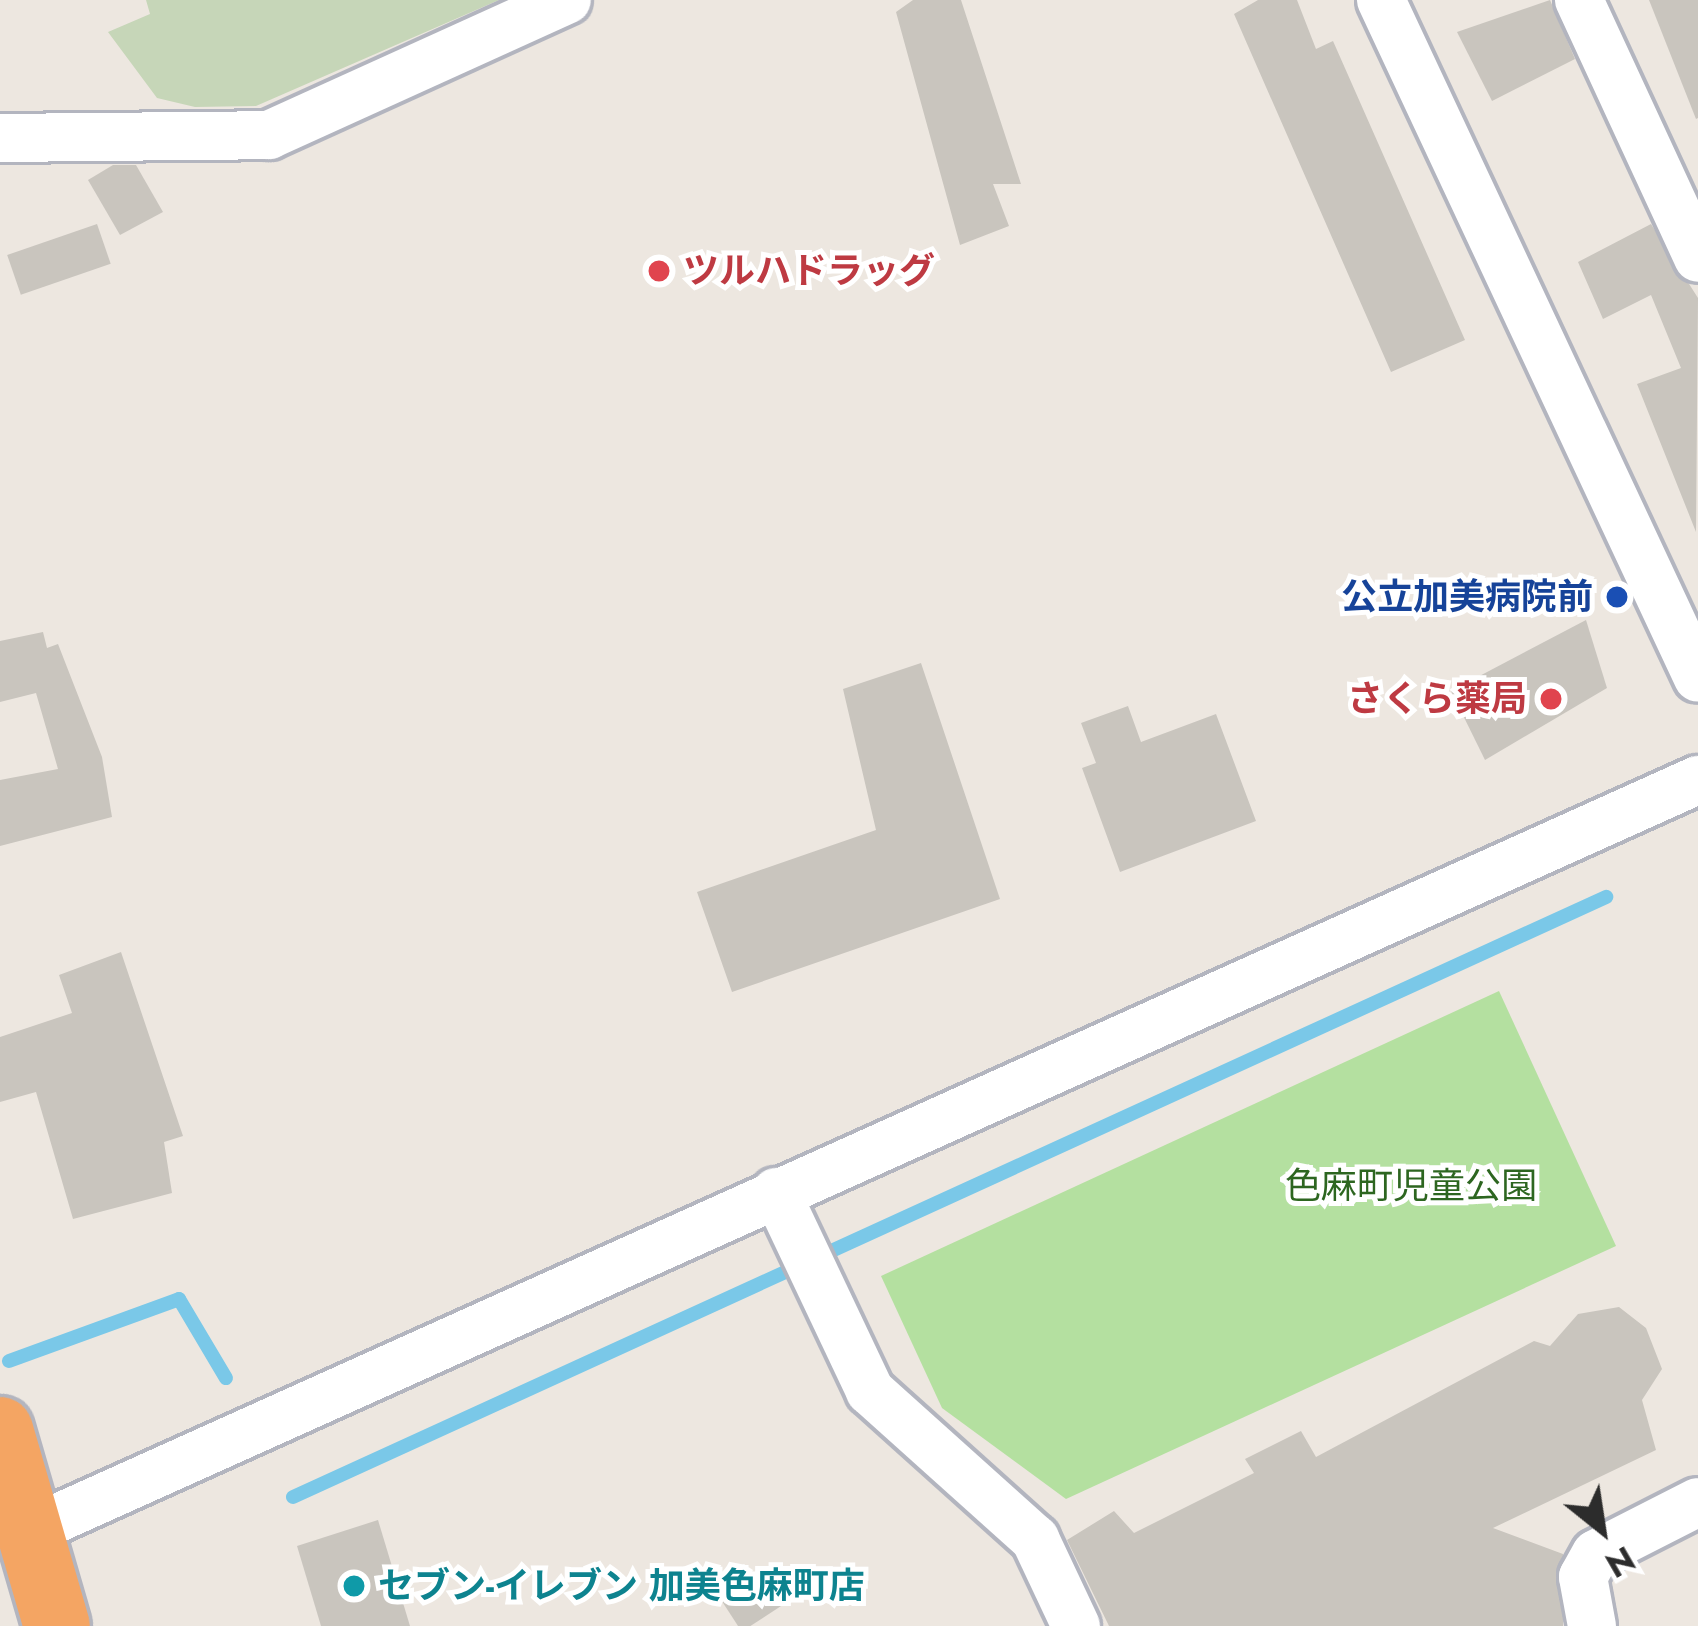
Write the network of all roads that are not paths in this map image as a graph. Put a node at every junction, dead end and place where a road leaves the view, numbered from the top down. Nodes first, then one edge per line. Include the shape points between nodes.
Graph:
1 (567, 0) edge
2 (1381, 0) edge
3 (1579, 0) edge
4 (0, 138) edge
5 (1685, 197) edge
6 (1698, 258) edge
7 (1698, 678) edge
8 (1698, 780) edge
9 (776, 1192) junction
10 (0, 1430) edge
11 (1698, 1502) edge
12 (29, 1531) junction
13 (57, 1626) edge
14 (1076, 1626) edge
15 (1592, 1626) edge

1 - 4 street via 269,135
2 - 7 street
3 - 5 street
5 - 6 street
8 - 9 street
9 - 12 street
9 - 14 street via 870,1391 1035,1539
10 - 12 highway
11 - 15 street via 1596,1554 1583,1577
12 - 13 highway

